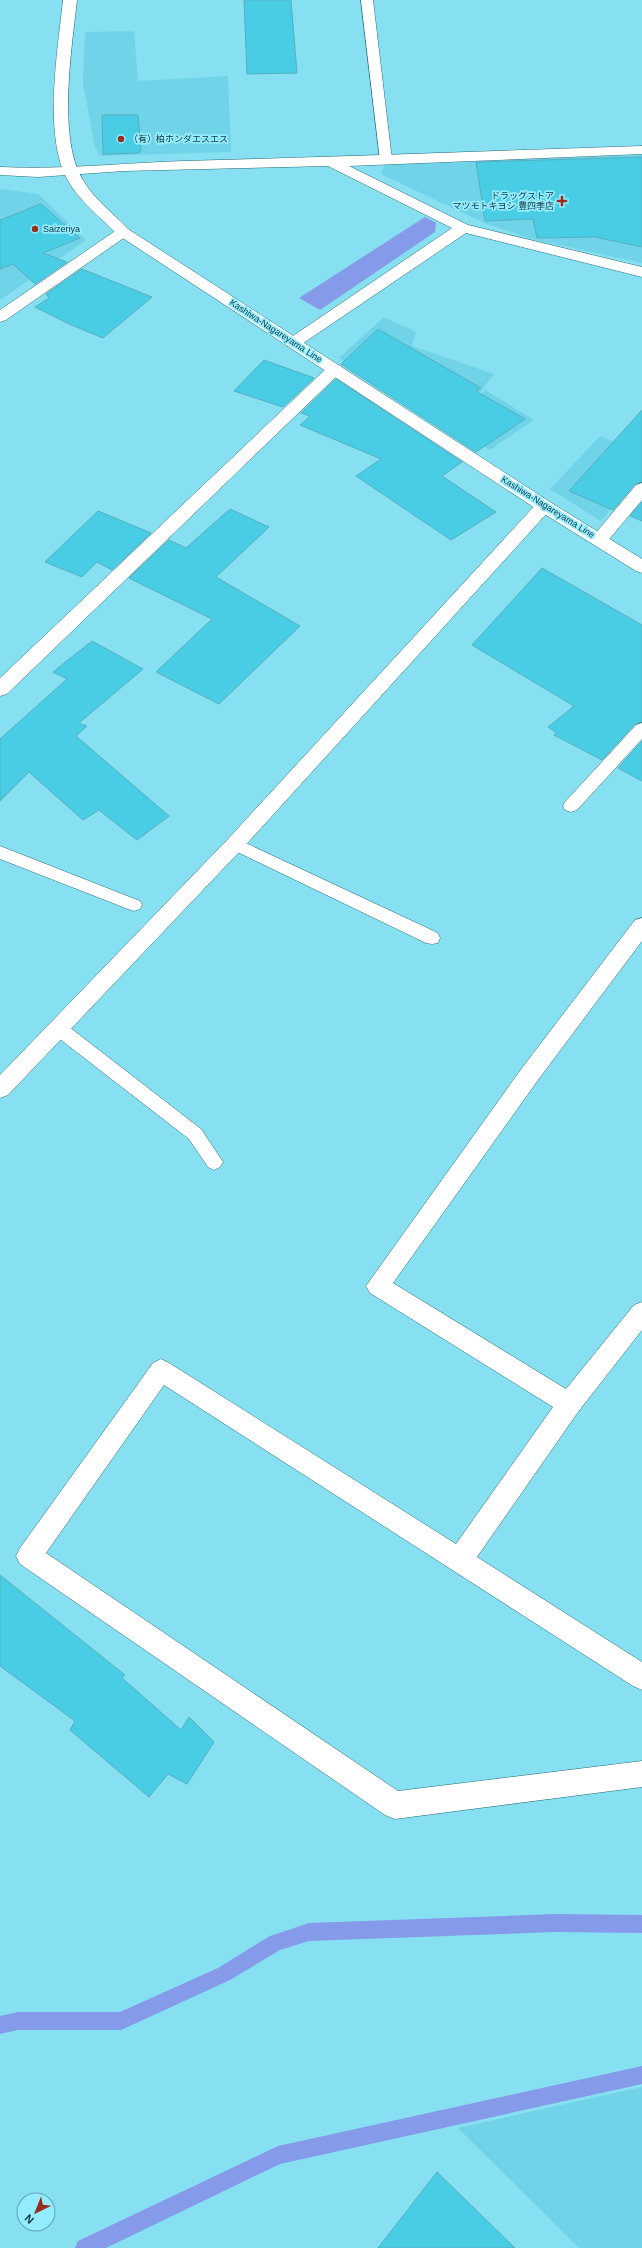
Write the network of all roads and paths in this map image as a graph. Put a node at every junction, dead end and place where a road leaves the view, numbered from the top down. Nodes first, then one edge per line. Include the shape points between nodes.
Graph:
1 (70, 0) edge
2 (367, 0) edge
3 (642, 150) edge
4 (386, 160) junction
5 (330, 162) junction
6 (70, 170) junction
7 (0, 171) edge
8 (463, 228) junction
9 (124, 232) junction
10 (642, 272) edge
11 (0, 317) edge
12 (293, 343) junction
13 (336, 369) junction
14 (642, 489) edge
15 (544, 506) junction
16 (600, 539) junction
17 (642, 567) edge
18 (0, 689) edge
19 (642, 729) edge
20 (570, 806) dead end
21 (235, 844) junction
22 (0, 852) edge
23 (134, 905) dead end
24 (642, 926) edge
25 (432, 938) dead end
26 (58, 1028) junction
27 (0, 1089) edge
28 (214, 1162) dead end
29 (642, 1312) edge
30 (569, 1404) junction
31 (459, 1562) junction
32 (642, 1677) edge
33 (642, 1774) edge

1 - 6 street, Kashiwa-Nagareyama Line via 63,66 62,110
2 - 4 lane
3 - 4 street
4 - 5 street
5 - 6 street
5 - 8 street
6 - 7 street via 38,173
6 - 9 street, Kashiwa-Nagareyama Line via 83,192
8 - 10 street
8 - 12 street
9 - 11 street
9 - 12 street, Kashiwa-Nagareyama Line
12 - 13 street, Kashiwa-Nagareyama Line
13 - 15 street, Kashiwa-Nagareyama Line
13 - 18 street
14 - 16 street
15 - 16 street, Kashiwa-Nagareyama Line
15 - 21 street
16 - 17 street, Kashiwa-Nagareyama Line
19 - 20 lane
21 - 25 lane
21 - 26 street
22 - 23 lane
24 - 30 street via 530,1074 378,1286
26 - 27 street
26 - 28 lane via 195,1134
29 - 30 street
30 - 31 street
31 - 32 street
31 - 33 street via 161,1370 30,1556 395,1805

